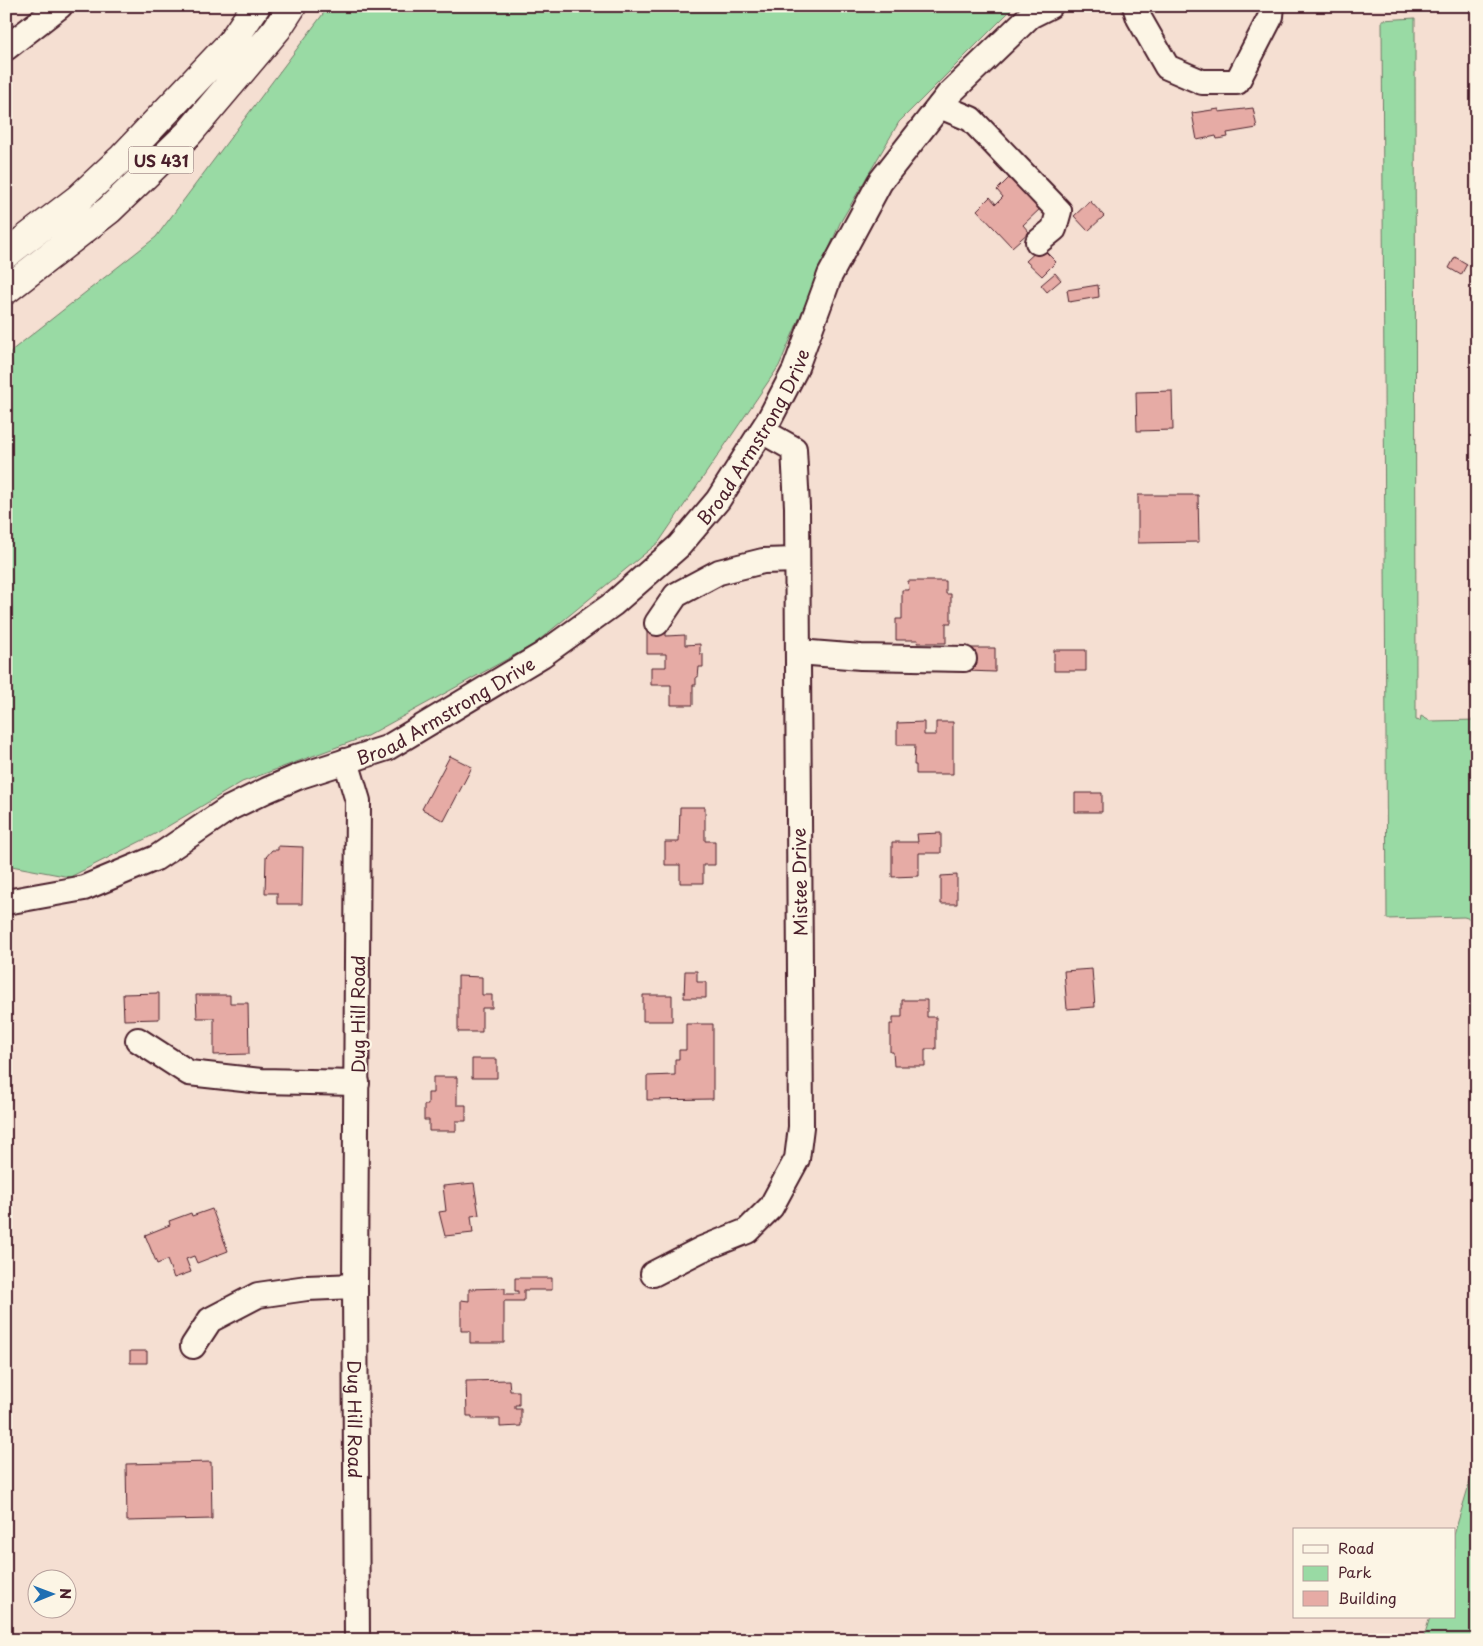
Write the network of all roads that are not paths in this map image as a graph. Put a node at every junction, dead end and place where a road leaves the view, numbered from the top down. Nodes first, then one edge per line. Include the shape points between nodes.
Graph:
1 (60, 6) edge
2 (256, 6) edge
3 (292, 6) edge
4 (1050, 6) edge
5 (1136, 6) edge
6 (1272, 6) edge
7 (6, 48) edge
8 (940, 106) junction
9 (1038, 242) dead end
10 (6, 254) edge
11 (6, 290) edge
12 (762, 431) junction
13 (797, 560) junction
14 (657, 623) dead end
15 (798, 652) junction
16 (964, 659) dead end
17 (346, 761) junction
18 (6, 902) edge
19 (138, 1040) dead end
20 (357, 1083) junction
21 (653, 1274) dead end
22 (355, 1286) junction
23 (192, 1346) dead end
24 (357, 1640) edge

1 - 7 street
2 - 10 highway, US 431 via 231,43 123,157 78,199
3 - 11 highway, US 431 via 277,29 189,133 109,210
4 - 8 street, Broad Armstrong Drive via 1030,16
5 - 6 street via 1139,18 1167,67 1202,82 1238,82 1271,16
8 - 9 street via 971,119 1059,210 1054,229
8 - 12 street, Broad Armstrong Drive via 880,182 830,275 795,370
12 - 13 street, Mistee Drive via 794,449
12 - 17 street, Broad Armstrong Drive via 718,500 679,546 613,604 542,655 387,748
13 - 14 street via 762,561 719,572 676,595
13 - 15 street, Mistee Drive
15 - 16 street
15 - 21 street, Mistee Drive via 801,1127 797,1159 771,1208 747,1231
17 - 18 street via 267,790 228,809 156,858 84,888
17 - 20 street, Dug Hill Road via 358,801
19 - 20 street via 189,1073 261,1081
20 - 22 street, Dug Hill Road
22 - 23 street via 306,1288 258,1295 210,1320
22 - 24 street, Dug Hill Road

